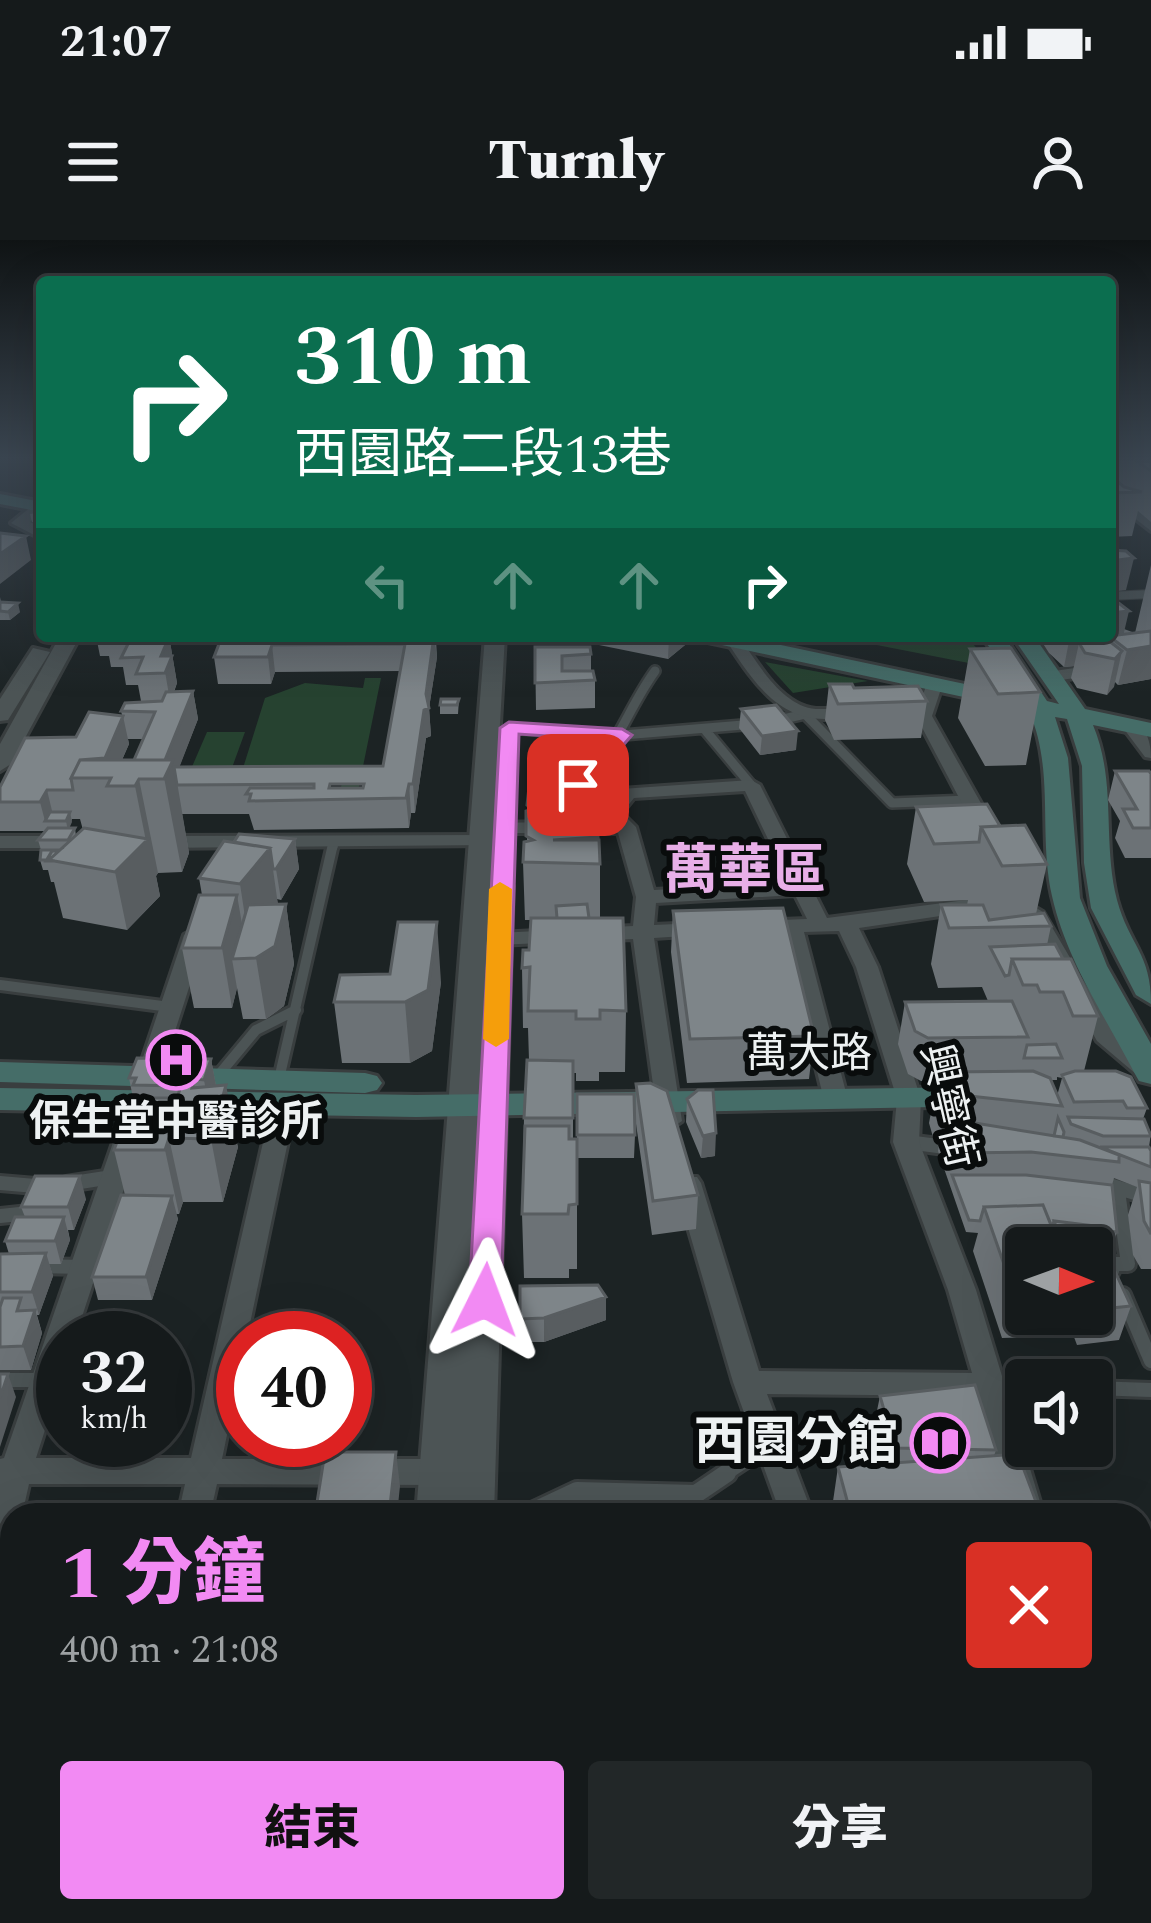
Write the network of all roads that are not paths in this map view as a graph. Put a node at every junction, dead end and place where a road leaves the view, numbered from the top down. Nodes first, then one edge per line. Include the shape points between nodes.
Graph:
1 (1138, 593) junction
2 (1151, 594) edge
3 (1116, 595) edge
4 (1151, 605) edge
5 (44, 642) edge
6 (67, 642) edge
7 (495, 642) edge
8 (516, 642) edge
9 (734, 642) edge
10 (746, 642) edge
11 (802, 642) edge
12 (999, 642) edge
13 (1026, 642) edge
14 (1151, 662) edge
15 (655, 671) dead end
16 (935, 683) junction
17 (1051, 694) junction
18 (923, 708) junction
19 (900, 710) edge
20 (876, 711) edge
21 (805, 714) junction
22 (0, 715) edge
23 (1144, 724) edge
24 (509, 728) junction
25 (706, 731) junction
26 (622, 735) junction
27 (1151, 753) edge
28 (0, 764) edge
29 (751, 784) junction
30 (572, 790) edge
31 (969, 800) junction
32 (626, 827) junction
33 (493, 834) junction
34 (0, 842) edge
35 (91, 842) edge
36 (136, 842) edge
37 (334, 842) junction
38 (994, 842) edge
39 (1041, 885) junction
40 (801, 889) junction
41 (734, 894) junction
42 (646, 897) junction
43 (203, 912) edge
44 (846, 924) junction
45 (820, 925) junction
46 (792, 927) junction
47 (734, 928) junction
48 (643, 932) junction
49 (498, 939) junction
50 (0, 985) edge
51 (1151, 995) edge
52 (170, 1006) junction
53 (296, 1010) junction
54 (0, 1072) edge
55 (217, 1077) junction
56 (1147, 1086) edge
57 (145, 1088) junction
58 (281, 1091) junction
59 (1005, 1097) edge
60 (0, 1099) edge
61 (909, 1099) junction
62 (664, 1100) junction
63 (836, 1100) junction
64 (481, 1103) junction
65 (906, 1142) junction
66 (971, 1150) edge
67 (1088, 1176) edge
68 (114, 1177) junction
69 (0, 1183) edge
70 (44, 1187) junction
71 (1118, 1191) junction
72 (1151, 1198) edge
73 (0, 1216) edge
74 (21, 1266) edge
75 (84, 1267) junction
76 (70, 1311) edge
77 (1151, 1361) edge
78 (0, 1380) edge
79 (36, 1380) edge
80 (748, 1382) junction
81 (992, 1384) junction
82 (1005, 1385) edge
83 (1113, 1389) edge
84 (1151, 1390) edge
85 (36, 1405) edge
86 (770, 1444) junction
87 (205, 1469) junction
88 (8, 1470) edge
89 (439, 1472) junction
90 (5, 1503) edge
91 (197, 1503) edge
92 (437, 1503) edge
93 (474, 1503) edge
94 (552, 1503) edge
95 (792, 1503) edge
96 (1025, 1503) edge

1 - 2 lane
1 - 3 lane
1 - 4 lane
5 - 22 street
6 - 28 street
7 - 33 street
8 - 24 street
9 - 21 street via 766,687
10 - 16 main road
11 - 17 main road
12 - 17 main road
13 - 17 main road
14 - 17 street
15 - 26 lane via 628,709
16 - 17 main road
16 - 18 street
17 - 23 main road
17 - 39 main road via 1058,772
17 - 51 main road via 1094,766 1102,898
18 - 19 street
18 - 31 street
20 - 21 street
21 - 25 lane
21 - 31 lane via 892,803
23 - 27 street
24 - 26 lane
24 - 33 street
25 - 26 lane
25 - 29 lane
26 - 30 lane
29 - 32 street via 628,793 612,813
29 - 40 street
31 - 38 street
32 - 33 street
32 - 42 street
33 - 37 street
33 - 49 street
33 - 64 street
34 - 35 street
36 - 37 street via 223,850
37 - 53 lane
39 - 44 street
39 - 56 main road via 1083,951
39 - 56 street via 1105,1036
40 - 41 street
40 - 45 street
41 - 42 street
41 - 47 street
42 - 48 street
43 - 52 street
44 - 45 street
44 - 61 street, 興寧街
45 - 46 street
46 - 47 street
46 - 63 street
47 - 48 street
48 - 49 street
48 - 62 street
49 - 64 street
50 - 52 lane
52 - 57 street
53 - 55 lane via 256,1030
53 - 58 lane
54 - 57 main road, 萬大路
55 - 57 main road, 萬大路
55 - 58 main road, 萬大路
57 - 58 main road, 萬大路
57 - 60 main road, 萬大路
57 - 68 street
58 - 64 main road, 萬大路
58 - 87 street
59 - 61 main road, 萬大路
61 - 63 main road, 萬大路
61 - 65 street, 興寧街
62 - 63 main road, 萬大路
62 - 64 main road, 萬大路
62 - 80 street
64 - 89 street
64 - 93 street
65 - 66 lane
65 - 81 street, 興寧街
67 - 71 lane
68 - 70 lane
68 - 75 street
69 - 70 lane
70 - 73 lane via 29,1213
71 - 72 lane
71 - 77 lane via 1128,1264 1108,1264
74 - 75 lane
75 - 76 street
78 - 79 lane
80 - 81 street
80 - 86 street
81 - 82 lane
81 - 96 street, 興寧街
83 - 84 lane
85 - 88 street
86 - 94 lane via 696,1494 577,1491
86 - 95 street
87 - 88 street
87 - 89 street
87 - 91 street
88 - 90 street
89 - 92 street

